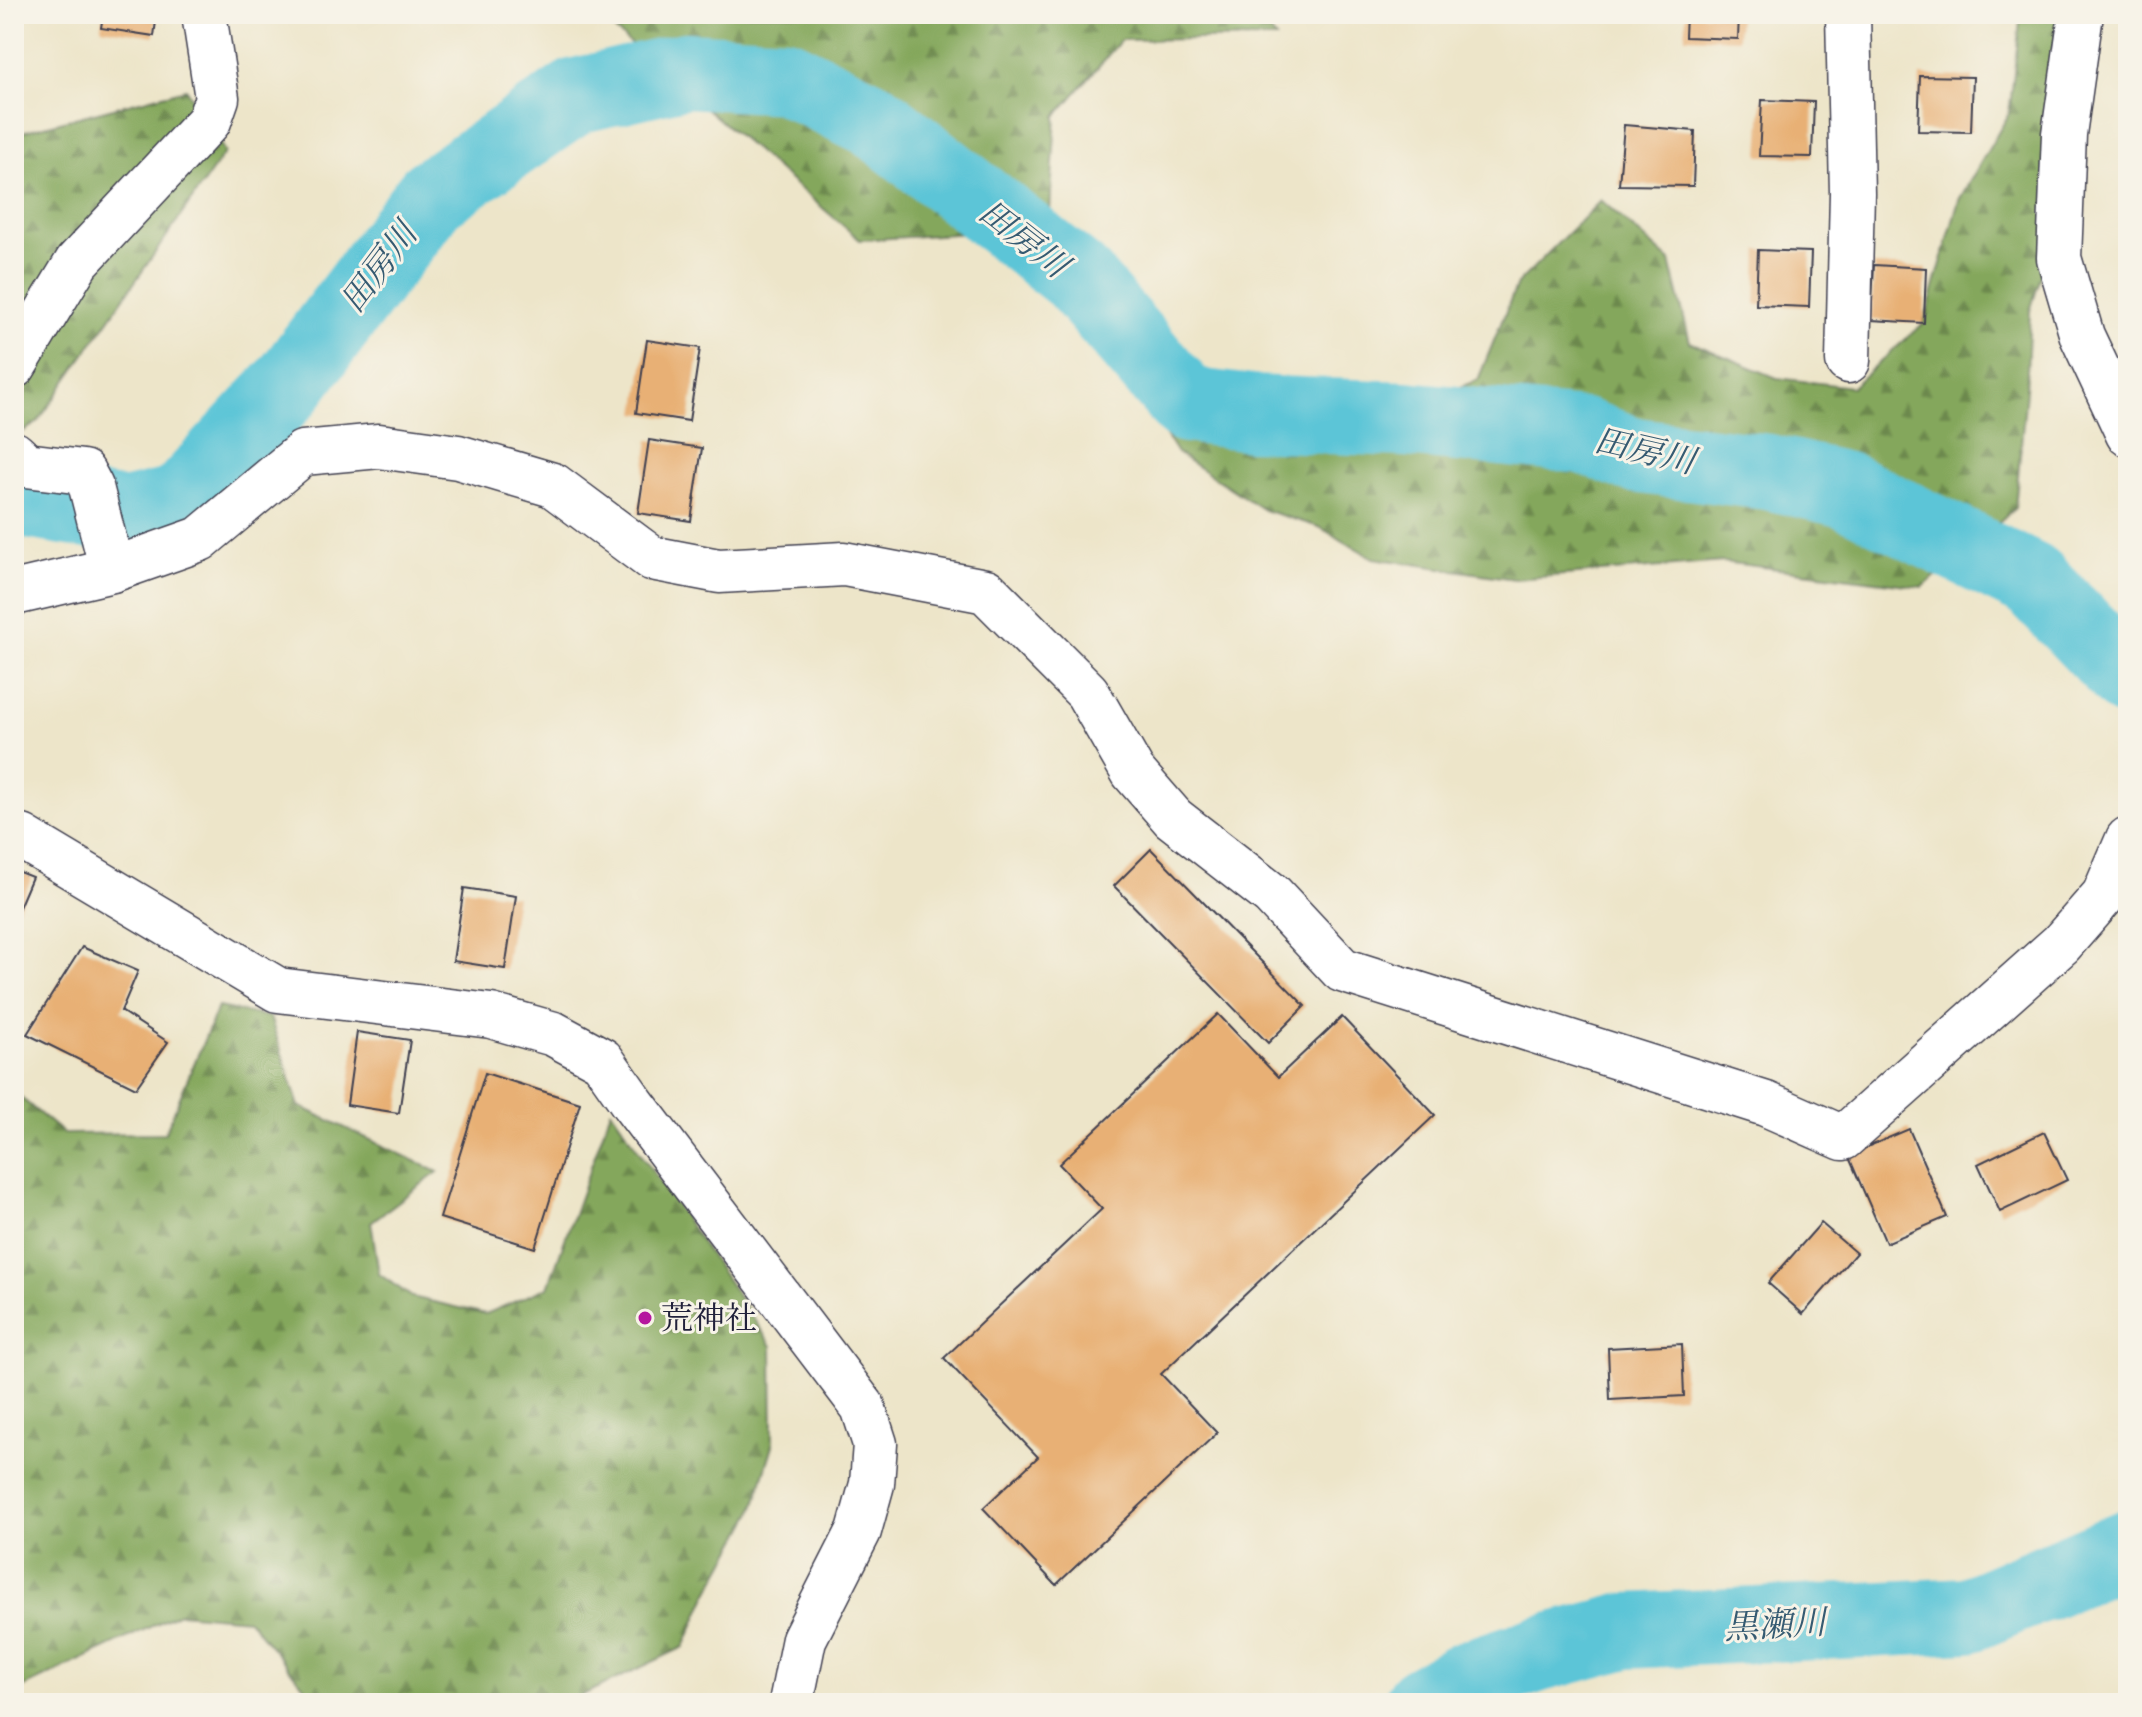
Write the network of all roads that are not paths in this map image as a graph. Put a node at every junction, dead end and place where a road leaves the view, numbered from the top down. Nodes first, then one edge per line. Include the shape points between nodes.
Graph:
1 (204, 14) edge
2 (1848, 14) edge
3 (2081, 14) edge
4 (1848, 361) dead end
5 (14, 366) edge
6 (2128, 434) edge
7 (14, 454) edge
8 (109, 559) junction
9 (14, 593) edge
10 (14, 835) edge
11 (2128, 839) edge
12 (791, 1703) edge

1 - 5 street via 217,98 209,121 77,262
2 - 4 street
3 - 6 street via 2064,134 2059,258 2082,336
7 - 8 street via 26,465 83,472
8 - 9 street
8 - 11 street via 200,539 303,453 379,446 458,457 553,485 651,558 719,571 844,564 986,591 1087,692 1133,772 1173,818 1272,895 1342,970 1766,1104 1843,1138 2061,944 2104,895
10 - 12 street via 278,990 491,1016 554,1034 602,1060 863,1407 875,1444 872,1484 859,1531 804,1639

